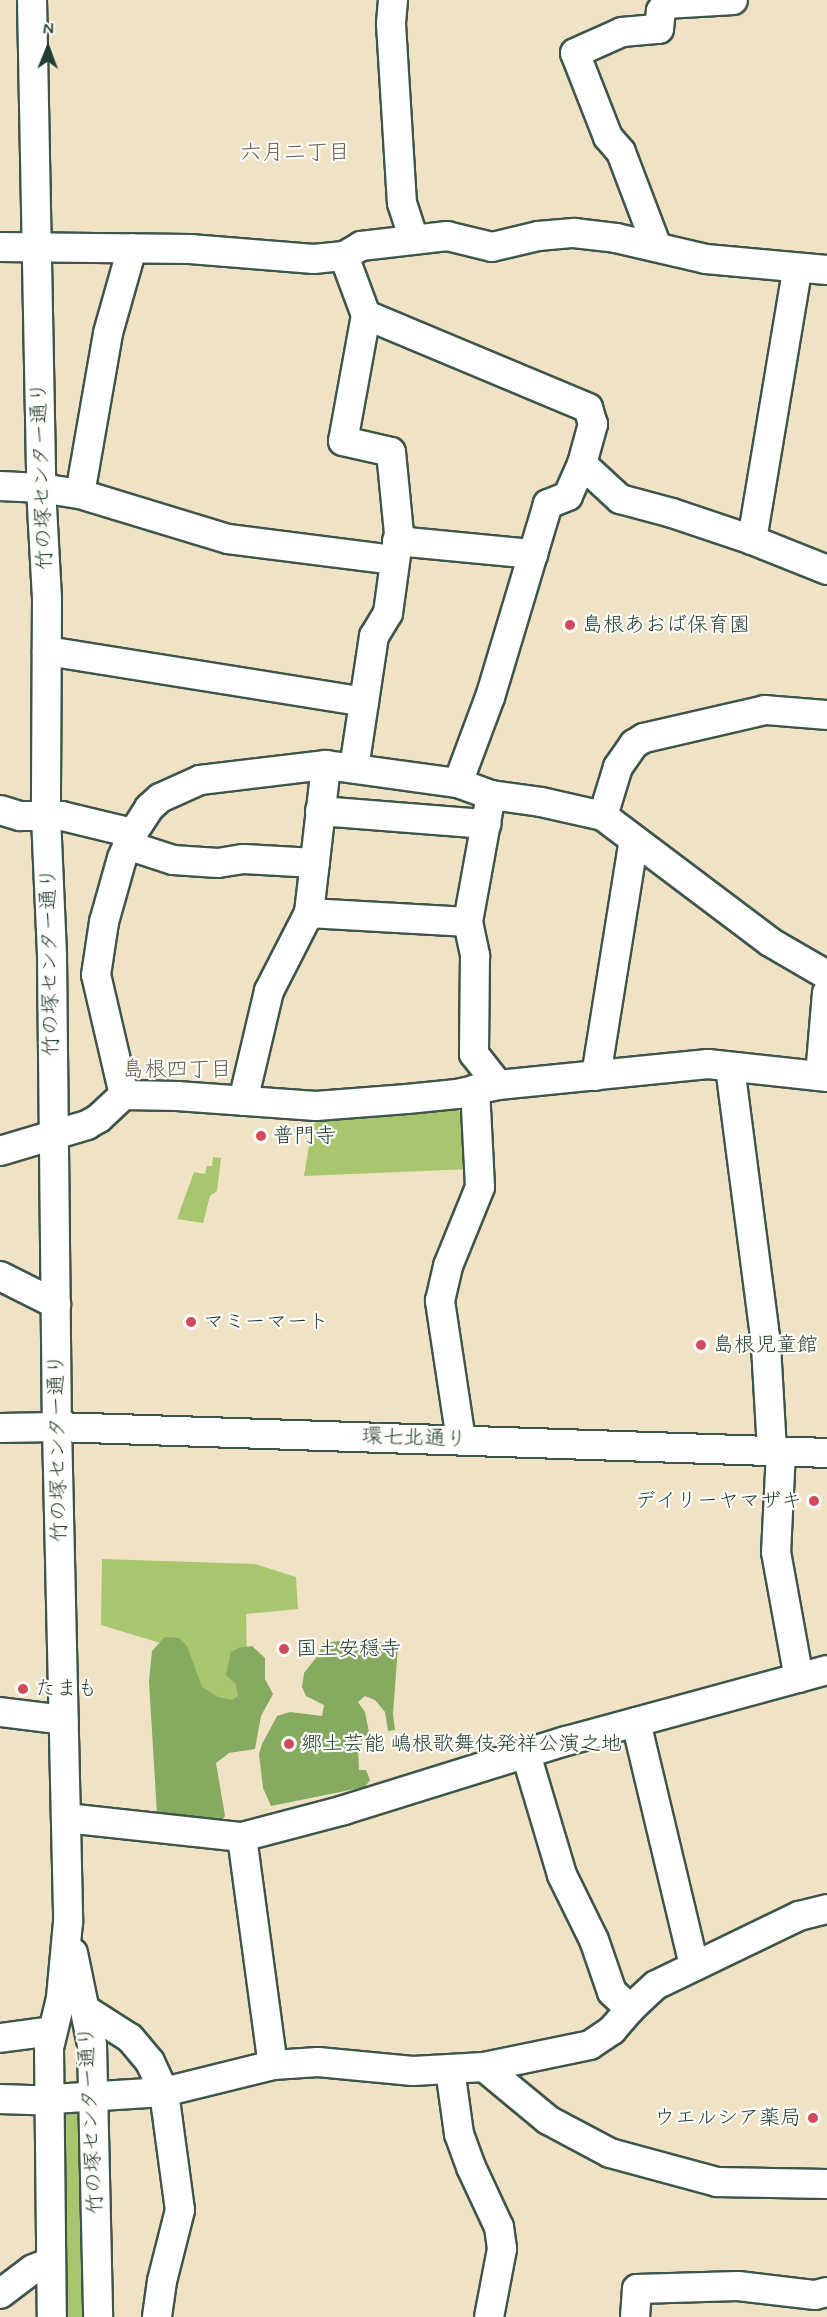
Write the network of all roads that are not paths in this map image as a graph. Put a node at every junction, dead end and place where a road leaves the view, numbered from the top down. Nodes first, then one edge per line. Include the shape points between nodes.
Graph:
1 (32, 0) edge
2 (393, 0) edge
3 (733, 0) edge
4 (414, 239) junction
5 (0, 247) edge
6 (657, 247) junction
7 (36, 248) junction
8 (132, 249) junction
9 (345, 256) junction
10 (797, 270) junction
11 (827, 270) edge
12 (366, 315) junction
13 (582, 464) junction
14 (0, 486) edge
15 (41, 488) junction
16 (80, 494) junction
17 (752, 540) junction
18 (396, 551) junction
19 (533, 554) junction
20 (827, 570) edge
21 (47, 651) junction
22 (364, 702) junction
23 (827, 715) edge
24 (326, 765) junction
25 (354, 769) junction
26 (458, 783) junction
27 (491, 795) junction
28 (0, 810) edge
29 (320, 811) junction
30 (603, 816) junction
31 (46, 817) junction
32 (486, 824) junction
33 (130, 839) junction
34 (634, 840) junction
35 (315, 863) junction
36 (309, 913) junction
37 (468, 922) junction
38 (827, 975) edge
39 (827, 993) edge
40 (730, 1067) junction
41 (596, 1076) junction
42 (823, 1077) edge
43 (486, 1087) junction
44 (123, 1095) junction
45 (243, 1101) junction
46 (53, 1136) junction
47 (0, 1151) edge
48 (0, 1276) edge
49 (56, 1304) junction
50 (57, 1427) junction
51 (0, 1428) edge
52 (461, 1440) junction
53 (777, 1451) junction
54 (827, 1453) edge
55 (827, 1670) edge
56 (799, 1678) junction
57 (0, 1712) edge
58 (64, 1720) junction
59 (636, 1722) junction
60 (526, 1754) junction
61 (66, 1818) junction
62 (242, 1837) junction
63 (827, 1909) edge
64 (68, 1924) junction
65 (694, 1966) junction
66 (630, 2009) junction
67 (86, 2010) junction
68 (52, 2031) junction
69 (0, 2038) edge
70 (273, 2065) junction
71 (484, 2067) junction
72 (450, 2069) junction
73 (164, 2092) junction
74 (94, 2095) junction
75 (0, 2099) edge
76 (49, 2099) junction
77 (827, 2184) edge
78 (51, 2262) junction
79 (827, 2292) edge
80 (0, 2294) edge
81 (51, 2317) edge
82 (98, 2317) edge
83 (158, 2317) edge
84 (489, 2317) edge
85 (635, 2317) edge

1 - 7 street, 竹の塚センター通り
2 - 4 street via 391,24 402,203
3 - 6 street via 666,4 661,10 659,29 622,32 575,53 608,137 621,152
4 - 6 street via 447,236 492,248 538,236 574,233
4 - 9 street via 361,246
5 - 7 street
6 - 10 street via 706,260
7 - 8 street
7 - 15 street, 竹の塚センター通り
8 - 9 street via 190,249 314,259
8 - 16 street via 108,333
9 - 12 street
10 - 11 street
10 - 17 street
12 - 13 street via 588,408 593,424
12 - 18 street via 343,441 391,452
13 - 17 street via 620,499
13 - 19 street via 568,496 548,504
14 - 15 street
15 - 16 street
15 - 21 street, 竹の塚センター通り
16 - 18 street via 228,539
17 - 20 street
18 - 19 street
18 - 22 street via 388,613 374,636
19 - 26 street via 490,697
21 - 22 street
21 - 31 street, 竹の塚センター通り
22 - 25 street
23 - 30 street via 765,710 644,738 634,744 618,767
24 - 25 street
24 - 29 street
24 - 33 street via 200,780 160,798
25 - 26 street
26 - 27 street
27 - 30 street
27 - 32 street
28 - 31 street
29 - 32 street
29 - 35 street
30 - 34 street
31 - 33 street via 62,816
31 - 46 street, 竹の塚センター通り
32 - 37 street
33 - 35 street via 173,860
33 - 44 street via 104,922 96,975
34 - 38 street via 770,942
34 - 41 street
35 - 36 street
36 - 37 street
36 - 45 street via 269,991
37 - 43 street via 475,956 474,1054
39 - 42 street
40 - 41 street via 708,1064
40 - 42 street
40 - 53 street
41 - 43 street
43 - 45 street via 417,1098 316,1106
43 - 52 street via 480,1187 448,1266 440,1301
44 - 45 street
44 - 46 street via 99,1118
46 - 47 street
46 - 49 street, 竹の塚センター通り
48 - 49 street
49 - 50 street, 竹の塚センター通り
50 - 51 street, 環七北通り
50 - 52 street, 環七北通り
50 - 58 street, 竹の塚センター通り
52 - 53 street, 環七北通り
53 - 54 street, 環七北通り
53 - 56 street via 776,1552
55 - 56 street
56 - 59 street
57 - 58 street
58 - 61 street, 竹の塚センター通り
59 - 60 street
59 - 65 street
60 - 62 street
60 - 66 street via 561,1875 594,1940 612,1992
61 - 62 street
61 - 64 street, 竹の塚センター通り
62 - 70 street
63 - 65 street via 799,1916
64 - 67 street, 竹の塚センター通り
64 - 68 street, 竹の塚センター通り via 61,1998
65 - 66 street via 656,1985
66 - 71 street via 612,2030 590,2045
67 - 73 street via 130,2038 150,2062
67 - 74 street, 竹の塚センター通り via 93,2045
68 - 69 street
68 - 76 street, 竹の塚センター通り
70 - 72 street via 318,2062 413,2071
70 - 73 street
71 - 72 street
71 - 77 street via 548,2120 610,2153 717,2182
72 - 84 street via 459,2134 499,2227 502,2249
73 - 74 street
73 - 83 street via 180,2210 162,2281
74 - 76 street
74 - 82 street, 竹の塚センター通り
75 - 76 street
76 - 78 street, 竹の塚センター通り
78 - 80 street via 33,2269
78 - 81 street, 竹の塚センター通り
79 - 85 street via 815,2295 738,2286 637,2289

